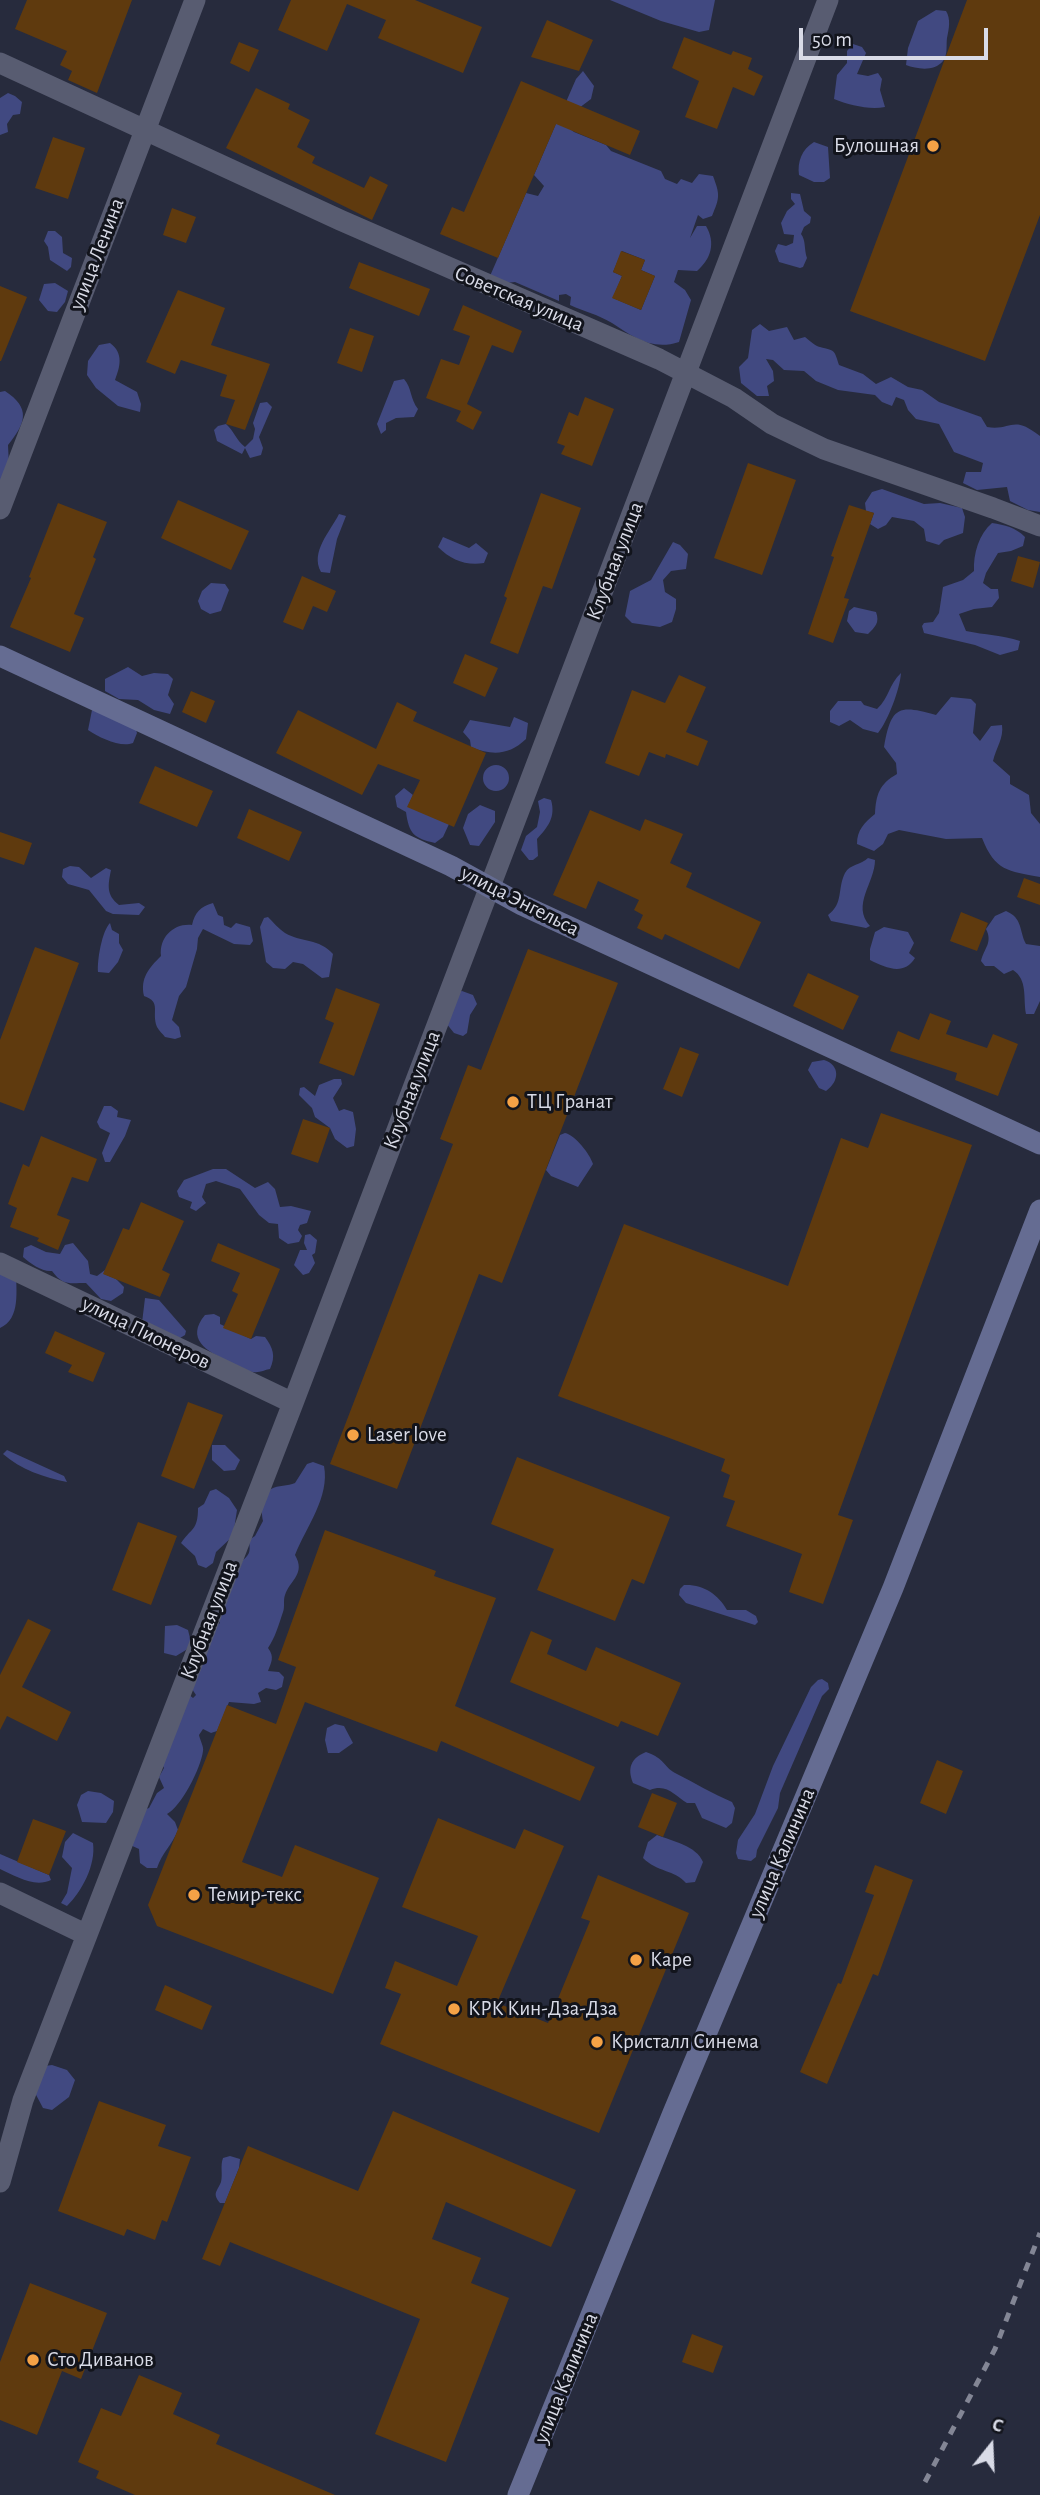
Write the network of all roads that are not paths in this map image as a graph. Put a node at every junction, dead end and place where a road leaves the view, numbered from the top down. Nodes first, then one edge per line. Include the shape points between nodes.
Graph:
1 (195, 0) edge
2 (828, 0) edge
3 (0, 63) edge
4 (144, 129) junction
5 (687, 373) junction
6 (0, 509) edge
7 (1040, 526) edge
8 (0, 656) edge
9 (488, 887) junction
10 (1040, 1144) edge
11 (1040, 1210) edge
12 (0, 1263) edge
13 (293, 1403) junction
14 (0, 1893) edge
15 (87, 1935) junction
16 (0, 2182) edge
17 (518, 2495) edge

1 - 4 street, улица Ленина
2 - 5 street, Клубная улица
3 - 4 street, Советская улица
4 - 5 street, Советская улица
4 - 6 street, улица Ленина
5 - 7 street, Советская улица via 824,449
5 - 9 street, Клубная улица
8 - 9 street, улица Энгельса
9 - 10 street, улица Энгельса
9 - 13 street, Клубная улица
11 - 17 street, улица Калинина via 893,1588
12 - 13 street, улица Пионеров
13 - 15 street, Клубная улица
14 - 15 street
15 - 16 street, Клубная улица via 23,2100

